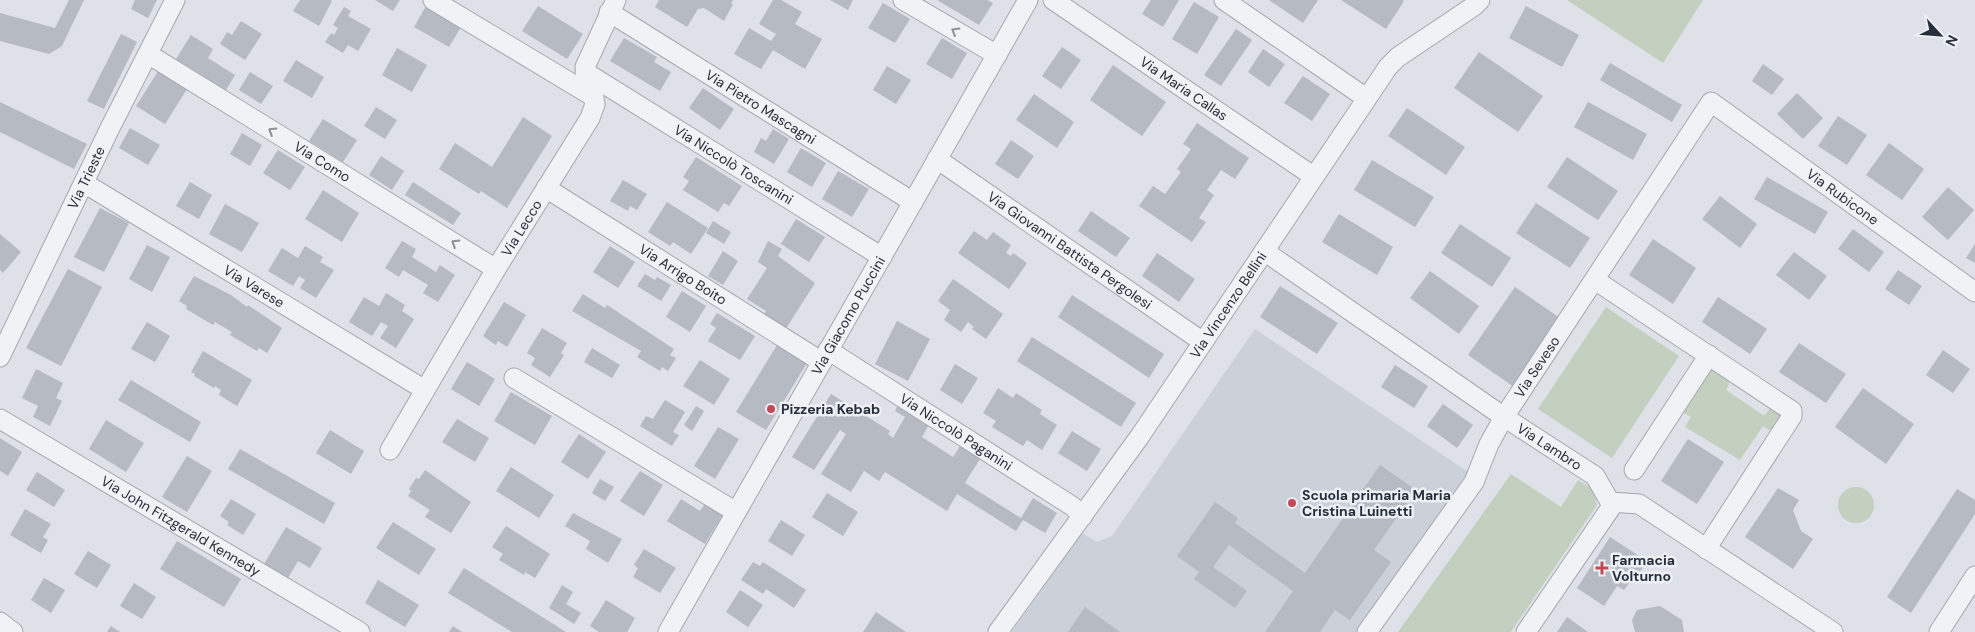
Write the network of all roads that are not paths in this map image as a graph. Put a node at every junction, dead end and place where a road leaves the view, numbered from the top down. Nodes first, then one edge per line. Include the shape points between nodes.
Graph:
1 (175, 0) edge
2 (433, 0) edge
3 (903, 0) edge
4 (1028, 0) edge
5 (1053, 0) edge
6 (1224, 0) edge
7 (1480, 0) edge
8 (612, 6) edge
9 (148, 54) junction
10 (997, 55) junction
11 (585, 72) junction
12 (594, 96) junction
13 (1366, 98) junction
14 (1711, 102) joint
15 (938, 159) junction
16 (1313, 176) junction
17 (84, 183) junction
18 (546, 188) junction
19 (913, 202) junction
20 (1264, 250) junction
21 (882, 257) junction
22 (496, 269) junction
23 (1596, 280) junction
24 (1975, 292) edge
25 (1203, 342) junction
26 (1709, 355) junction
27 (825, 356) junction
28 (0, 357) edge
29 (514, 378) dead end
30 (425, 390) junction
31 (1504, 417) junction
32 (0, 420) edge
33 (390, 450) dead end
34 (1634, 470) dead end
35 (1614, 504) junction
36 (736, 512) junction
37 (1083, 516) junction
38 (1706, 549) junction
39 (1975, 576) edge
40 (0, 622) edge
41 (13, 632) edge
42 (360, 632) edge
43 (668, 632) edge
44 (998, 632) edge
45 (1367, 632) edge
46 (1526, 632) edge
47 (1834, 632) edge
48 (1939, 632) edge

1 - 9 street, Via Trieste
2 - 12 street
10 -> 3 street
4 - 10 street, Via Giacomo Puccini
5 - 16 street, Via Maria Callas
6 - 13 street
7 - 13 street, Via Vincenzo Bellini via 1398,57
8 - 11 street
8 - 19 street, Via Pietro Mascagni
9 - 17 street, Via Trieste
22 -> 9 street, Via Como
10 - 15 street, Via Giacomo Puccini
11 - 12 street
11 - 21 street, Via Niccolò Toscanini
12 - 18 street, Via Lecco via 590,118
13 - 16 street, Via Vincenzo Bellini
14 - 23 street, Via Seveso
14 - 24 street, Via Rubicone
15 - 19 street, Via Giacomo Puccini
15 - 25 street, Via Giovanni Battista Pergolesi
16 - 20 street, Via Vincenzo Bellini
17 - 28 street, Via Trieste
17 - 30 street, Via Varese
18 - 22 street, Via Lecco
18 - 27 street, Via Arrigo Boito
19 - 21 street, Via Giacomo Puccini
20 - 25 street, Via Vincenzo Bellini
20 - 31 street, Via Lambro
21 - 27 street, Via Giacomo Puccini
22 - 30 street, Via Lecco
23 - 26 street
23 - 31 street, Via Seveso
25 - 37 street, Via Vincenzo Bellini
26 - 34 street
26 - 38 street via 1792,411 1792,416
27 - 36 street, Via Giacomo Puccini
27 - 37 street, Via Niccolò Paganini via 1050,492
29 - 36 street
30 - 33 street, Via Lecco
31 - 35 street, Via Lambro via 1595,476 1606,498
31 - 45 street, Via Seveso via 1474,482
32 - 42 street, Via John Fitzgerald Kennedy
35 - 38 street via 1639,504
35 - 46 street
36 - 43 street, Via Giacomo Puccini
37 - 44 street, Via Vincenzo Bellini
38 - 47 street
39 - 48 street
40 - 41 street

